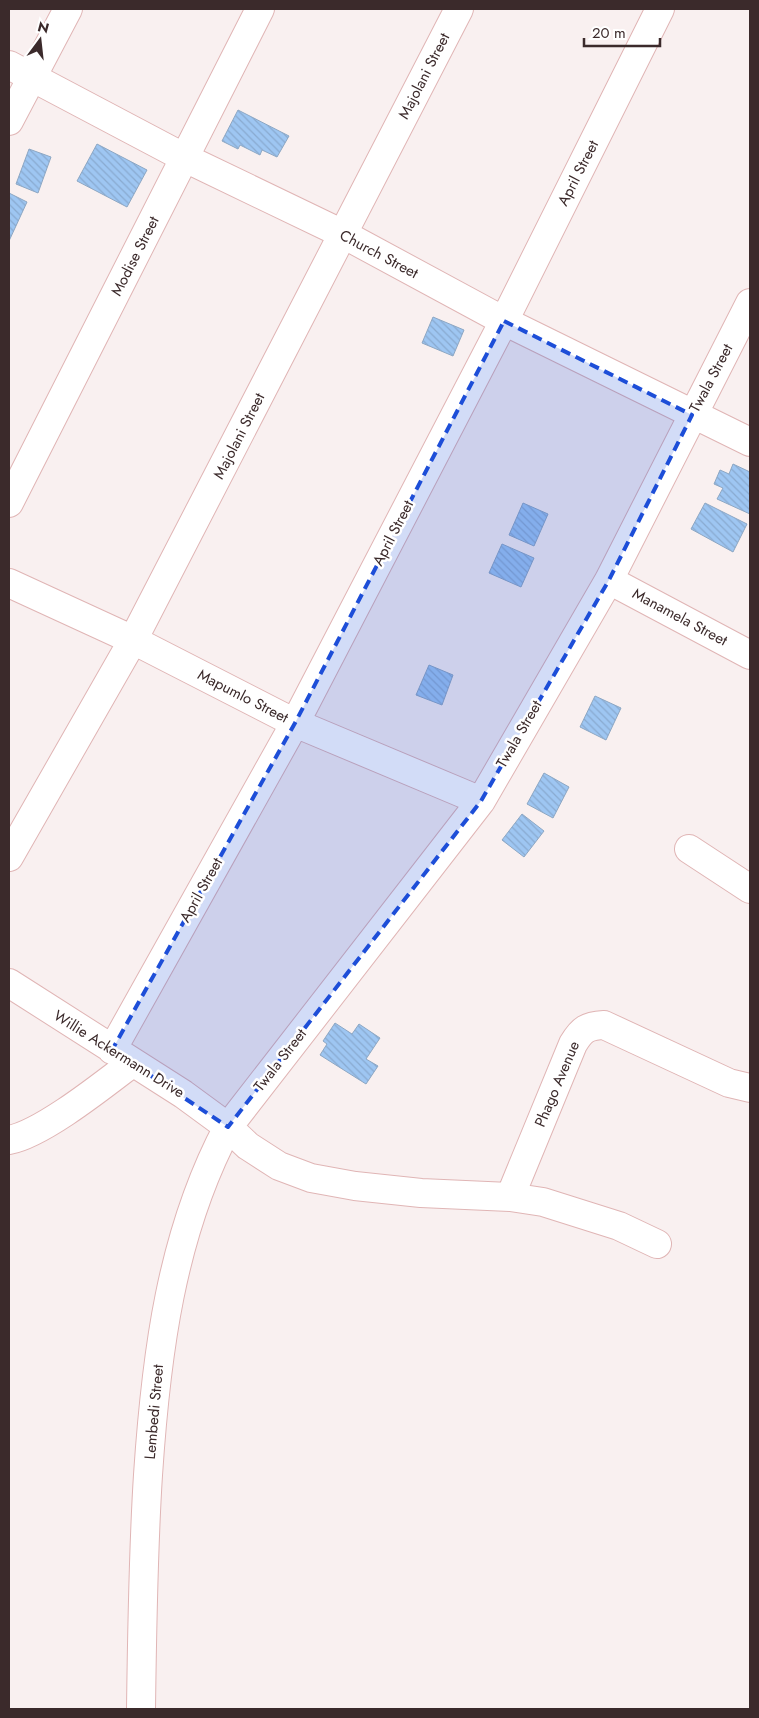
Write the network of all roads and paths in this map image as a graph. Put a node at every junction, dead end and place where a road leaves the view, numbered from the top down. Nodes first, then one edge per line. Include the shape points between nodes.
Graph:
1 (68, 9) edge
2 (260, 9) edge
3 (458, 9) edge
4 (660, 9) edge
5 (9, 65) edge
6 (32, 77) junction
7 (9, 121) edge
8 (186, 158) junction
9 (343, 234) junction
10 (750, 303) edge
11 (504, 321) junction
12 (692, 414) junction
13 (750, 442) edge
14 (9, 503) edge
15 (609, 580) junction
16 (9, 583) edge
17 (133, 640) junction
18 (750, 655) edge
19 (295, 724) junction
20 (481, 800) junction
21 (689, 850) dead end
22 (9, 858) edge
23 (750, 889) edge
24 (9, 983) edge
25 (122, 1056) junction
26 (750, 1088) edge
27 (228, 1127) junction
28 (9, 1140) edge
29 (510, 1197) junction
30 (657, 1244) dead end
31 (141, 1709) edge

1 - 6 street
2 - 8 street, Modise Street
3 - 9 street, Majolani Street
4 - 11 street, April Street
5 - 6 street, Church Street
6 - 7 street
6 - 8 street, Church Street
8 - 9 street, Church Street
8 - 14 street, Modise Street
9 - 11 street, Church Street
9 - 17 street, Majolani Street
10 - 12 street, Twala Street
11 - 12 street, Church Street
11 - 19 street, April Street
12 - 13 street, Church Street
12 - 15 street, Twala Street
15 - 18 street, Manamela Street
15 - 20 street, Twala Street
16 - 17 street, Mapumlo Street
17 - 19 street, Mapumlo Street
17 - 22 street, Majolani Street
19 - 20 street, Mapumlo Street
19 - 25 street, April Street
20 - 27 street, Twala Street
21 - 23 street
24 - 25 street, Willie Ackermann Drive
25 - 27 street, Willie Ackermann Drive
25 - 28 street via 50,1120 21,1138
26 - 29 street, Phago Avenue via 729,1083 604,1025 581,1030
27 - 29 street, Willie Ackermann Drive via 248,1146 279,1166 311,1178 421,1193
27 - 31 street, Lembedi Street via 212,1158 190,1216 164,1320 154,1389 142,1567
29 - 30 street, Willie Ackermann Drive via 543,1202 619,1226

